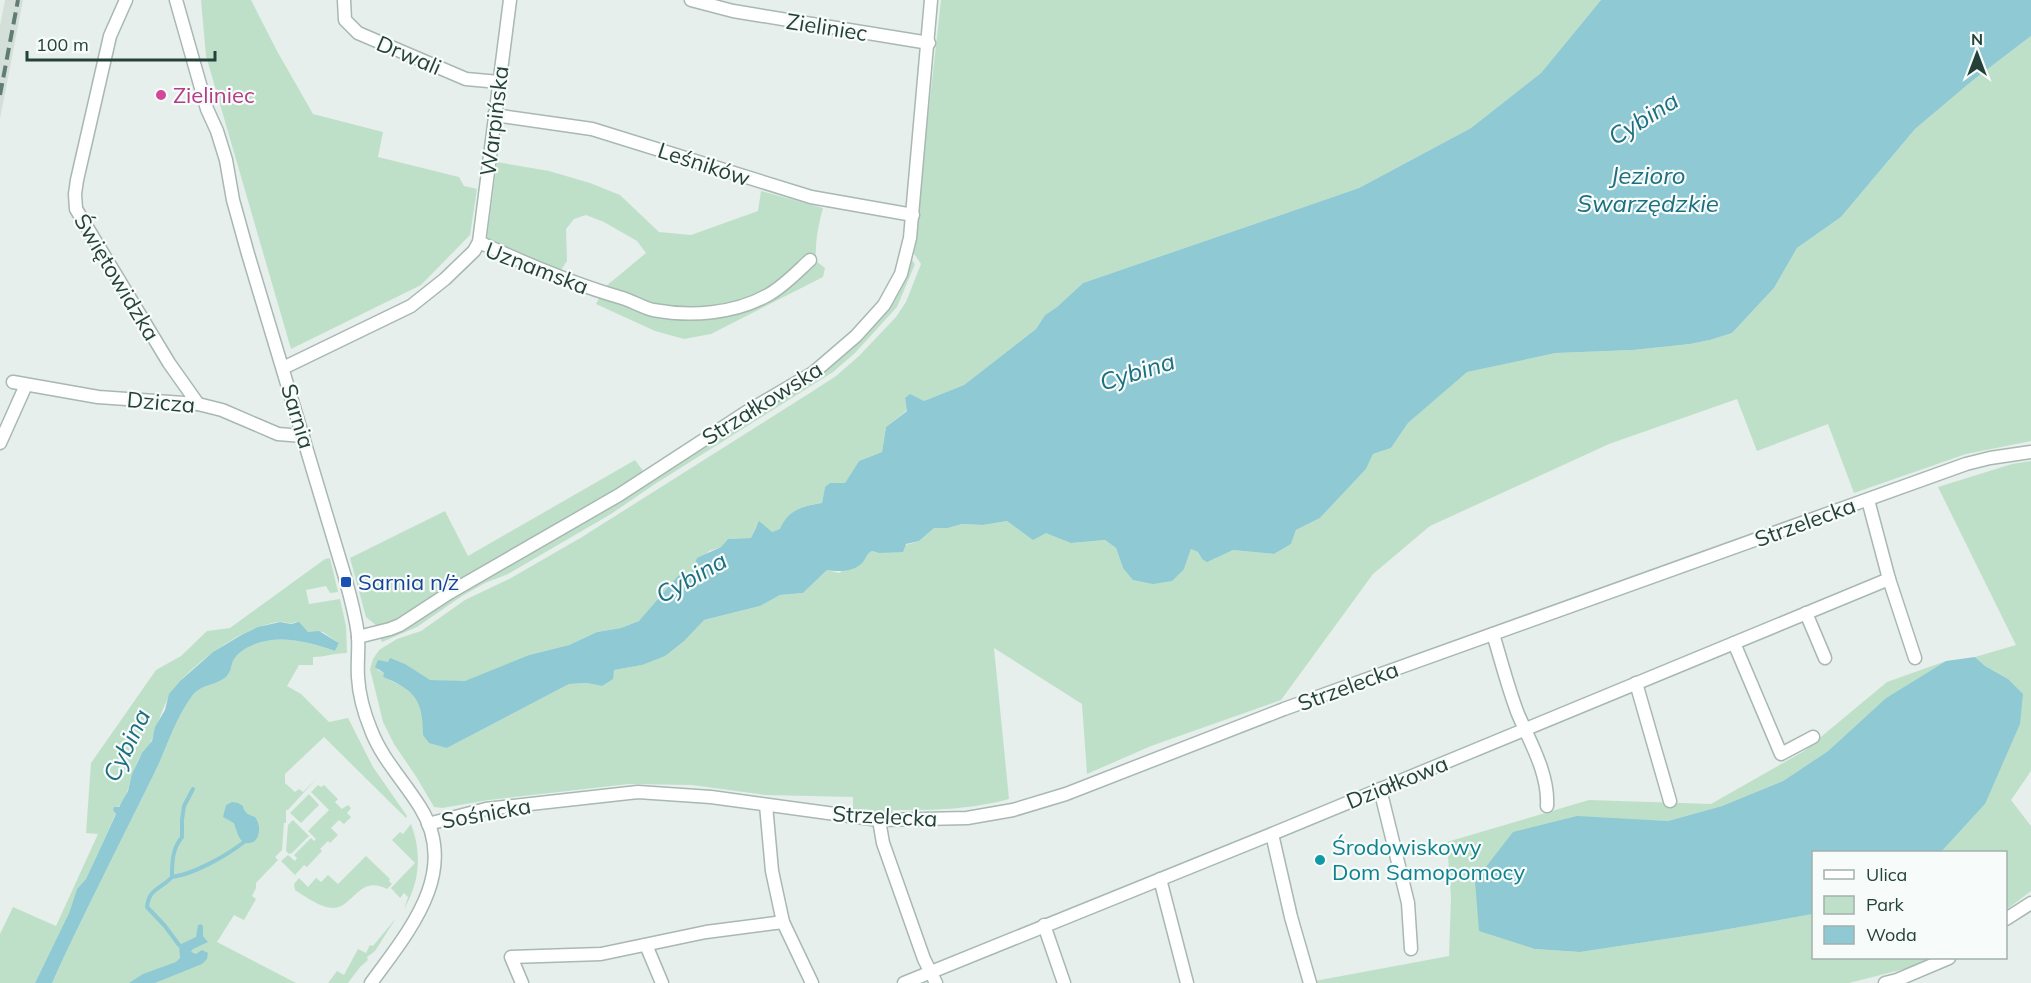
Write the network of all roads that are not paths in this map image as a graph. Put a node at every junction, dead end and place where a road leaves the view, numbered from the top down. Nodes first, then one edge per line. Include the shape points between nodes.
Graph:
1 (126, 0) edge
2 (176, 0) edge
3 (344, 0) edge
4 (510, 0) edge
5 (691, 0) edge
6 (931, 0) edge
7 (928, 43) junction
8 (499, 82) junction
9 (494, 115) junction
10 (913, 215) junction
11 (479, 242) junction
12 (810, 260) dead end
13 (283, 368) junction
14 (198, 404) junction
15 (303, 436) junction
16 (0, 443) edge
17 (2031, 452) edge
18 (1868, 500) junction
19 (1889, 579) junction
20 (1806, 613) junction
21 (1493, 634) junction
22 (358, 637) junction
23 (1734, 643) junction
24 (1826, 658) dead end
25 (1915, 658) dead end
26 (1636, 683) junction
27 (1526, 729) junction
28 (1813, 737) dead end
29 (1380, 789) junction
30 (650, 792) joint
31 (1670, 801) dead end
32 (766, 805) junction
33 (1547, 806) dead end
34 (879, 820) junction
35 (428, 824) junction
36 (1272, 834) junction
37 (1160, 879) junction
38 (2031, 903) edge
39 (2007, 918) edge
40 (783, 922) junction
41 (1044, 925) junction
42 (646, 945) junction
43 (1411, 949) dead end
44 (1944, 959) edge
45 (934, 977) edge
46 (371, 983) edge
47 (522, 983) edge
48 (662, 983) edge
49 (812, 983) edge
50 (904, 983) edge
51 (1064, 983) edge
52 (1187, 983) edge
53 (1310, 983) edge
54 (1884, 983) edge

1 - 14 street, Świętowidzka via 105,58 75,187 76,209 168,363
2 - 13 street, Sarnia via 226,160 233,200
3 - 8 street, Drwali via 345,20 358,33 465,79
4 - 8 street, Warpińska
5 - 7 street, Zieliniec via 733,11
6 - 7 street, Strzałkowska
7 - 10 street, Strzałkowska
8 - 9 street, Warpińska
9 - 10 street, Leśników via 592,129 811,197
9 - 11 street, Warpińska
10 - 22 street, Strzałkowska via 906,256 893,290 874,318 826,364 619,495 400,625
11 - 12 street, Uznamska via 595,290 650,309 681,314 738,307 768,296
11 - 13 street, Uznamska via 445,279 411,306
13 - 15 street, Sarnia
14 - 15 street, Dzicza via 222,410 278,435
14 - 16 street, Dzicza via 98,397 20,384
15 - 22 street, Sarnia via 345,578
17 - 18 street, Strzelecka via 1982,459
18 - 19 street
18 - 21 street, Strzelecka
19 - 20 street, Działkowa
19 - 25 street
20 - 23 street, Działkowa
20 - 24 street
21 - 27 street
21 - 34 street, Strzelecka via 1046,801 967,818
22 - 35 street, Sarnia via 358,680 371,730
23 - 26 street, Działkowa
23 - 28 street via 1781,754
26 - 27 street, Działkowa
26 - 31 street
27 - 29 street, Działkowa
27 - 33 street via 1546,786
29 - 36 street, Działkowa
29 - 43 street via 1408,903
30 - 32 street, Strzelecka
30 - 35 street, Sośnicka via 486,809
32 - 34 street, Strzelecka
32 - 40 street via 772,872
34 - 45 street via 883,843
35 - 46 street, Sośnicka via 435,864 428,895
36 - 37 street, Działkowa
36 - 53 street
37 - 41 street, Działkowa
37 - 52 street
38 - 39 street
40 - 42 street
40 - 49 street
41 - 45 street, Działkowa
41 - 51 street
42 - 47 street via 601,954 511,957
42 - 48 street
44 - 54 street
45 - 50 street, Działkowa

